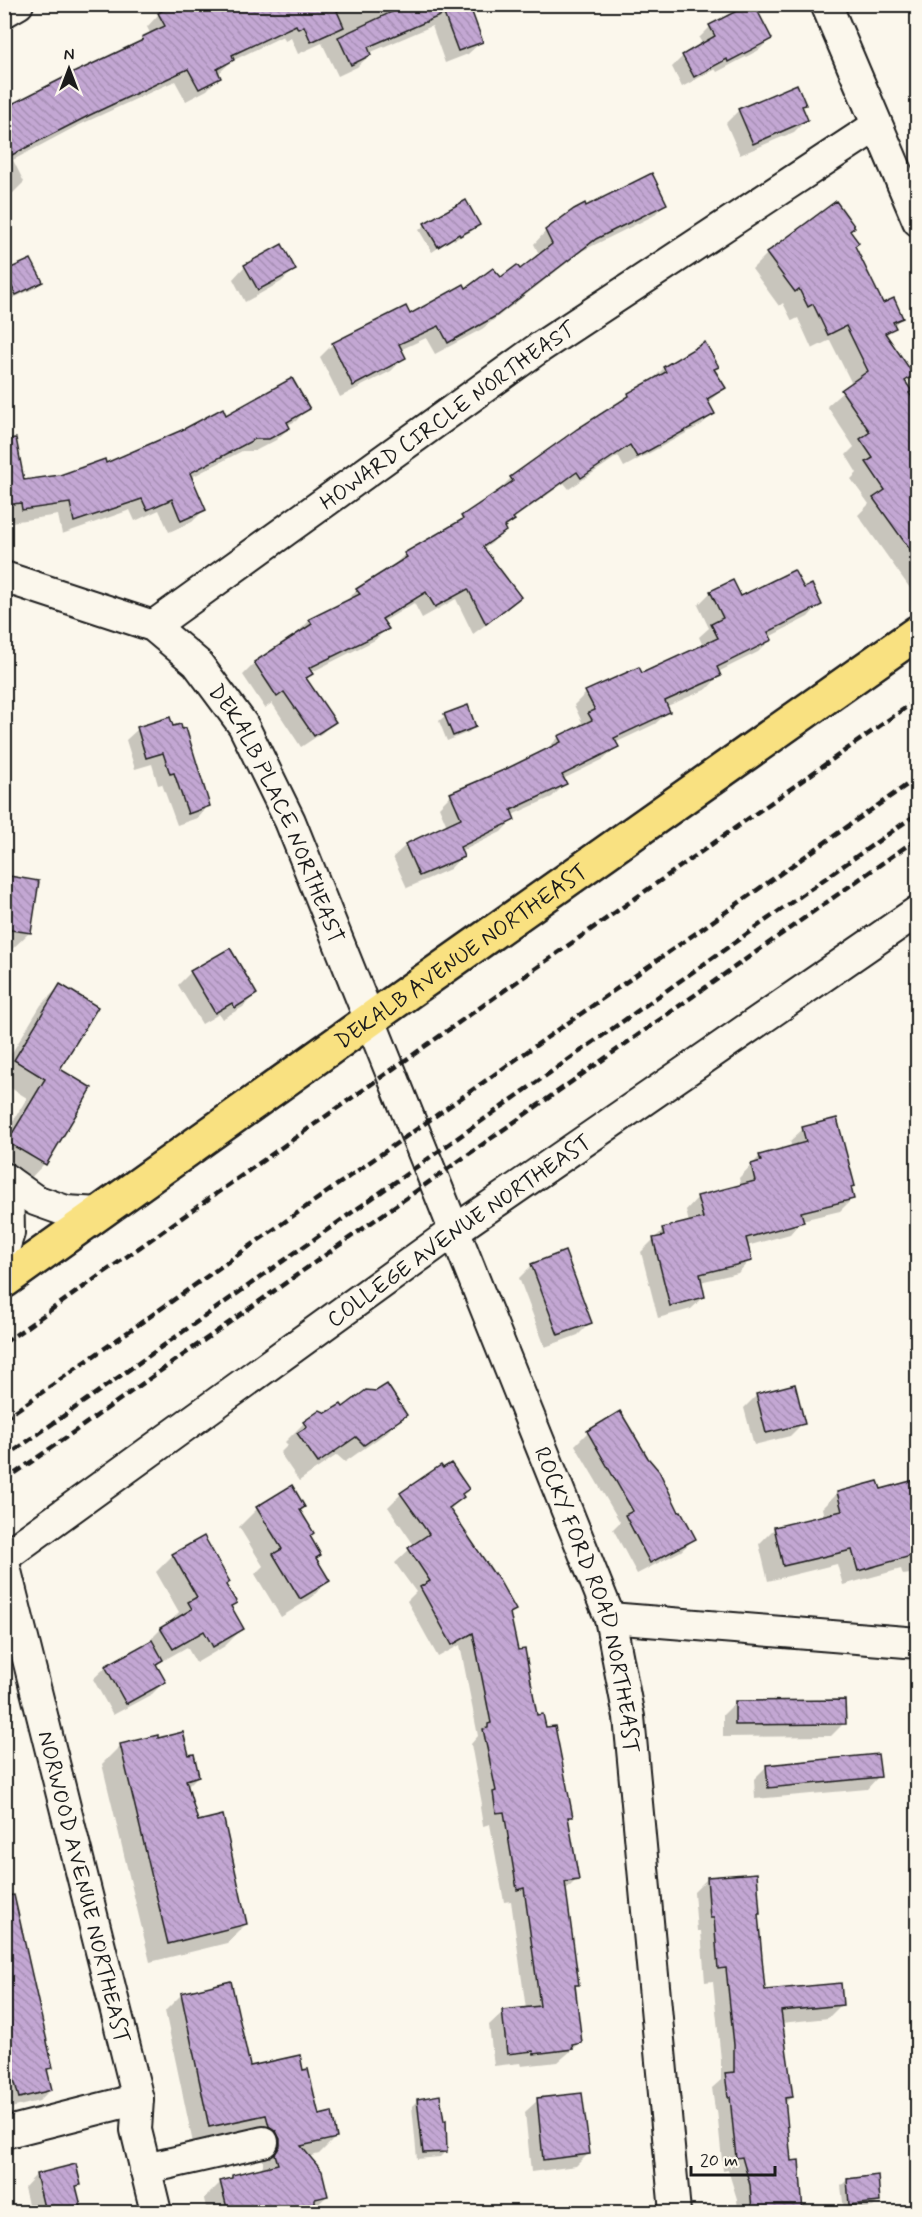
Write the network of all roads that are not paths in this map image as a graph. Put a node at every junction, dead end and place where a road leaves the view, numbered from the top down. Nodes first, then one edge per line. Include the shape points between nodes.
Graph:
1 (18, 4) edge
2 (826, 4) edge
3 (4, 12) edge
4 (876, 126) junction
5 (918, 221) edge
6 (4, 577) edge
7 (153, 626) junction
8 (918, 632) edge
9 (918, 911) edge
10 (370, 1020) junction
11 (6, 1180) edge
12 (100, 1213) junction
13 (454, 1231) junction
14 (4, 1249) edge
15 (4, 1281) edge
16 (4, 1557) edge
17 (4, 1563) edge
18 (610, 1618) junction
19 (918, 1643) edge
20 (138, 2099) junction
21 (4, 2133) edge
22 (263, 2142) dead end
23 (145, 2169) junction
24 (156, 2212) edge
25 (675, 2212) edge

1 - 3 street
2 - 4 street
4 - 5 street
4 - 7 street, HOWARD CIRCLE NORTHEAST via 536,350
6 - 7 street
7 - 10 street, DEKALB PLACE NORTHEAST via 197,663 243,725 290,820
8 - 10 main road, DEKALB AVENUE NORTHEAST
9 - 13 street, COLLEGE AVENUE NORTHEAST
10 - 12 main road, DEKALB AVENUE NORTHEAST
10 - 13 street, ROCKY FORD ROAD NORTHEAST
11 - 12 street via 35,1200 66,1211
11 - 14 street via 9,1233
12 - 15 main road, DEKALB AVENUE NORTHEAST
13 - 16 street, COLLEGE AVENUE NORTHEAST
13 - 18 street, ROCKY FORD ROAD NORTHEAST
17 - 20 street, NORWOOD AVENUE NORTHEAST
18 - 19 street
18 - 25 street, ROCKY FORD ROAD NORTHEAST via 629,1717
20 - 21 street
20 - 23 street, NORWOOD AVENUE NORTHEAST via 136,2130
22 - 23 street
23 - 24 street, NORWOOD AVENUE NORTHEAST

